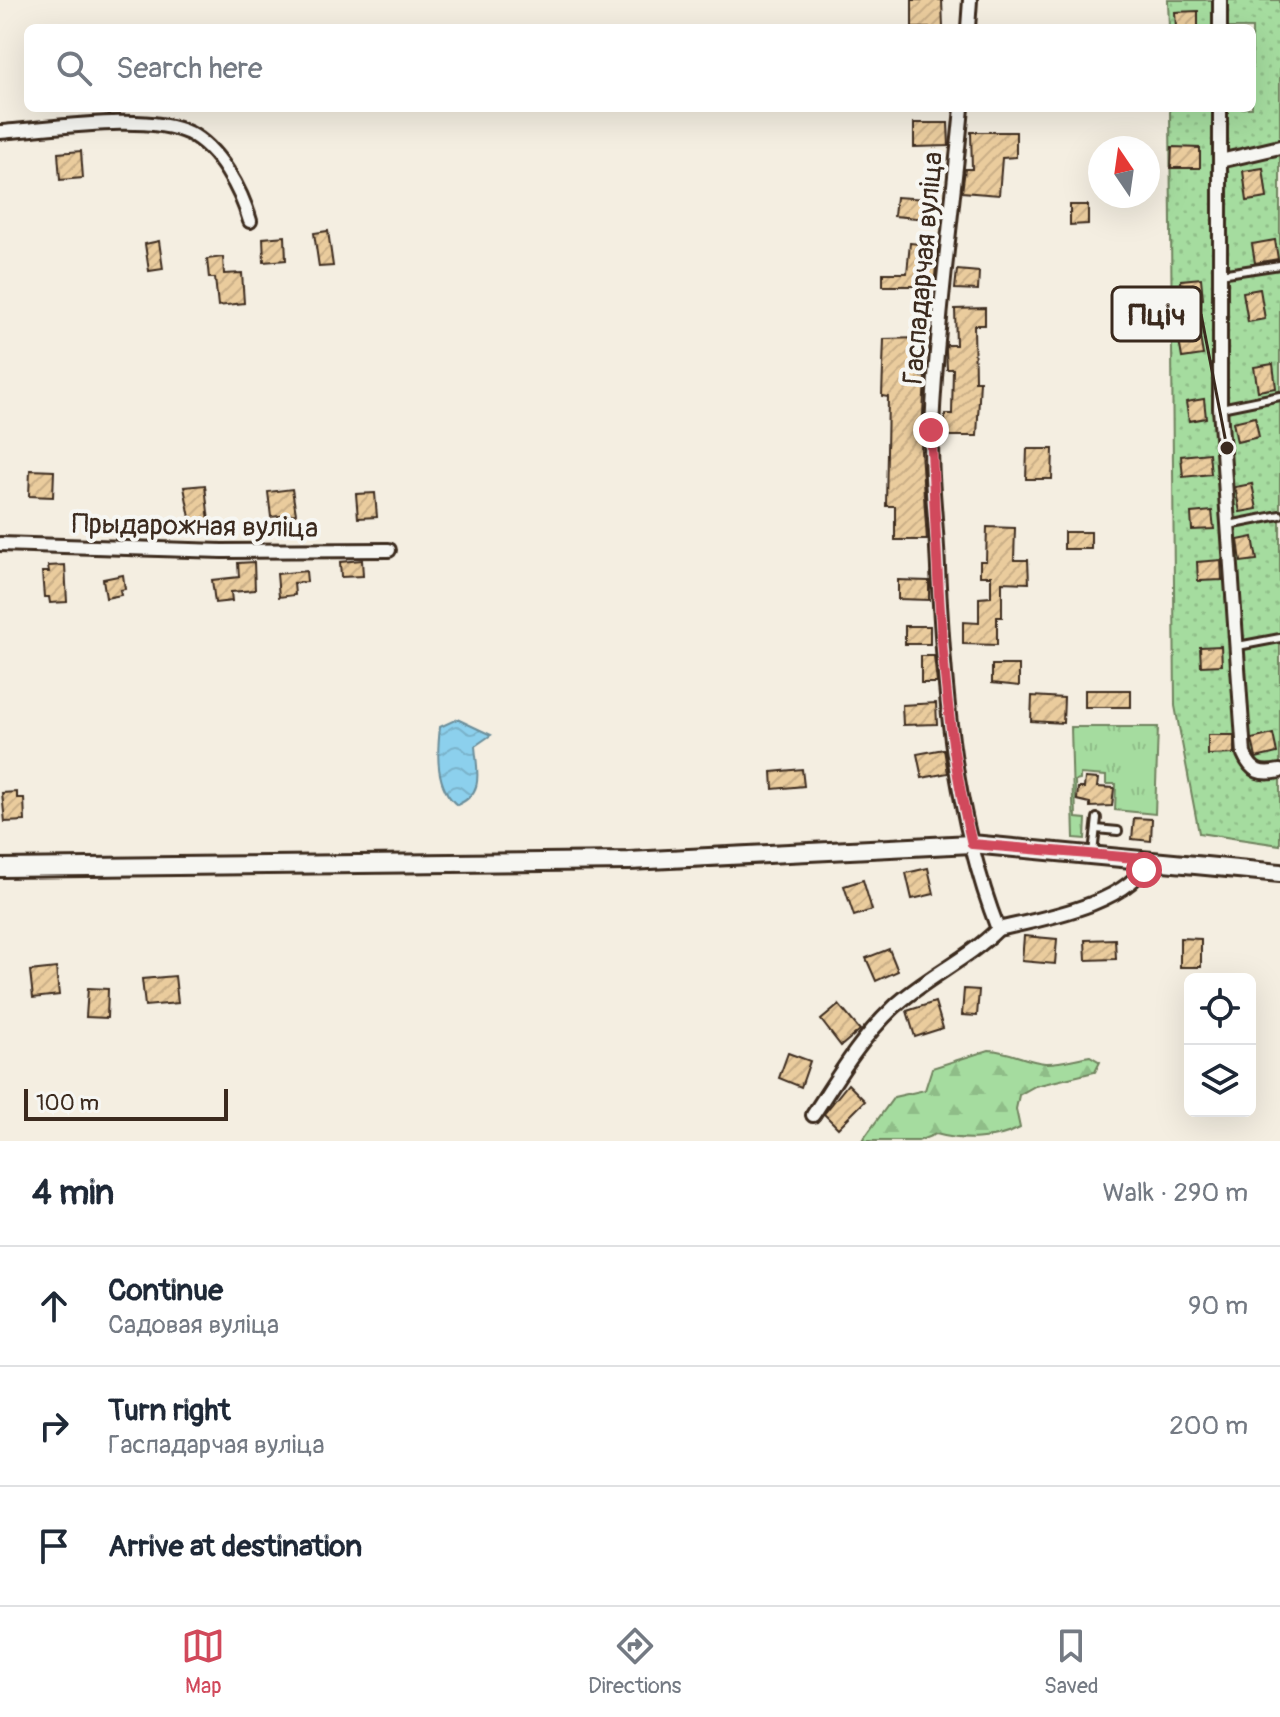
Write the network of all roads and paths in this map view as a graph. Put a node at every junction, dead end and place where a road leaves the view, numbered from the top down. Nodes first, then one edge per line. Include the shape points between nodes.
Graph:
1 (970, 0) edge
2 (1220, 0) edge
3 (968, 24) edge
4 (1220, 24) edge
5 (962, 112) edge
6 (1220, 112) edge
7 (0, 132) edge
8 (1280, 147) edge
9 (1220, 161) junction
10 (250, 221) dead end
11 (1280, 265) edge
12 (1220, 274) junction
13 (1280, 396) edge
14 (1220, 408) junction
15 (1280, 515) edge
16 (1229, 525) junction
17 (0, 544) edge
18 (389, 550) dead end
19 (1280, 638) edge
20 (1238, 646) junction
21 (1280, 771) edge
22 (1097, 818) dead end
23 (1096, 829) junction
24 (1118, 831) dead end
25 (972, 844) junction
26 (1093, 853) junction
27 (1147, 859) junction
28 (1, 868) edge
29 (1280, 873) edge
30 (998, 929) junction
31 (813, 1115) dead end

1 - 3 street
2 - 4 street
5 - 25 street, Гаспадарчая вуліца via 931,430 947,693
6 - 9 street
7 - 10 street via 118,123 170,126 207,146 240,187
8 - 9 street
9 - 12 street
11 - 12 lane
12 - 14 street
13 - 14 lane
14 - 16 street
15 - 16 lane
16 - 20 street
17 - 18 street, Прыдарожная вуліца
19 - 20 lane
20 - 21 street via 1244,754 1258,772
22 - 23 lane
23 - 24 lane
23 - 26 lane
25 - 26 street
25 - 28 street via 629,861
25 - 30 street, Гаспадарчая вуліца
26 - 27 street
27 - 29 street
27 - 30 street via 1139,876 1122,890 1047,918
30 - 31 street via 896,1005 859,1044

